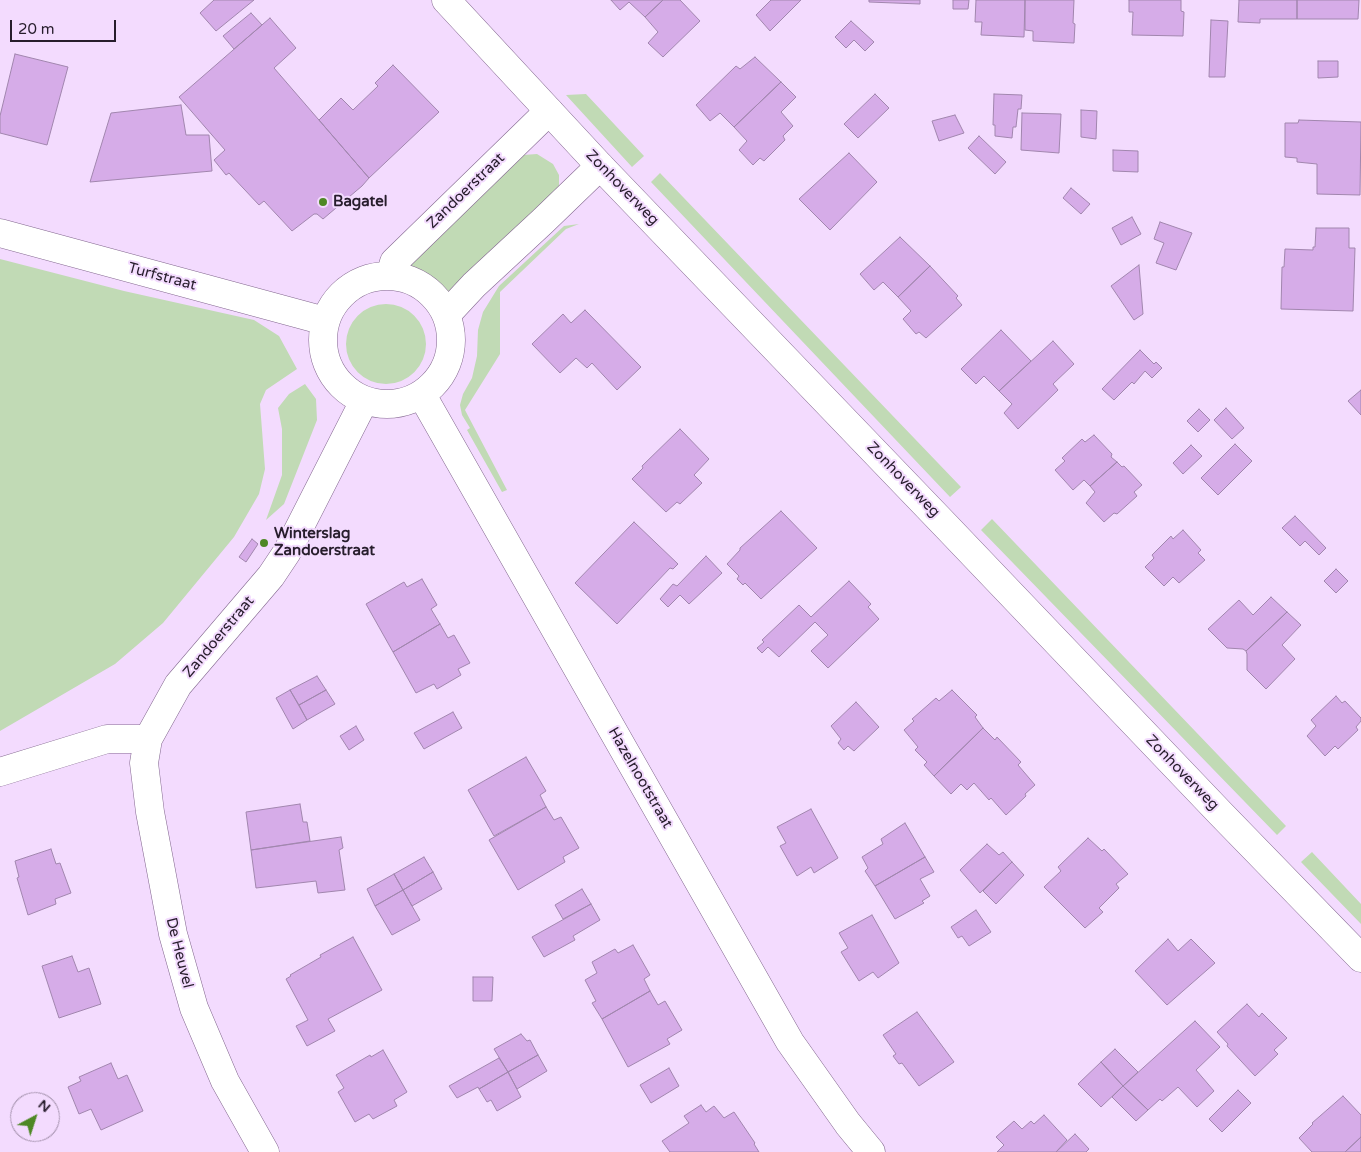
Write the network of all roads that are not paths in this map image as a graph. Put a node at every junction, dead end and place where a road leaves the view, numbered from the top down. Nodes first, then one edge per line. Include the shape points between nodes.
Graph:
1 (446, 0) edge
2 (548, 111) junction
3 (600, 166) junction
4 (0, 233) edge
5 (390, 276) junction
6 (447, 314) junction
7 (325, 321) junction
8 (422, 395) junction
9 (364, 401) junction
10 (148, 739) junction
11 (0, 772) edge
12 (1361, 958) edge
13 (266, 1152) edge
14 (871, 1152) edge

1 - 2 street, Zonhoverweg
2 - 3 street, Zonhoverweg
2 - 5 street, Zandoerstraat via 394,262
3 - 6 street
3 - 12 street, Zonhoverweg
4 - 7 street, Turfstraat
5 - 6 street via 408,279 423,287
5 - 7 street via 368,279 344,292
6 - 8 street via 451,345 444,370
7 - 9 street via 322,335 324,356 338,384
8 - 9 street via 389,406
8 - 14 street, Hazelnootstraat via 790,1042
9 - 10 street, Zandoerstraat via 287,552 271,576 178,685
10 - 11 street via 107,739
10 - 13 street, De Heuvel via 144,763 150,812 173,934 194,1008 225,1081

